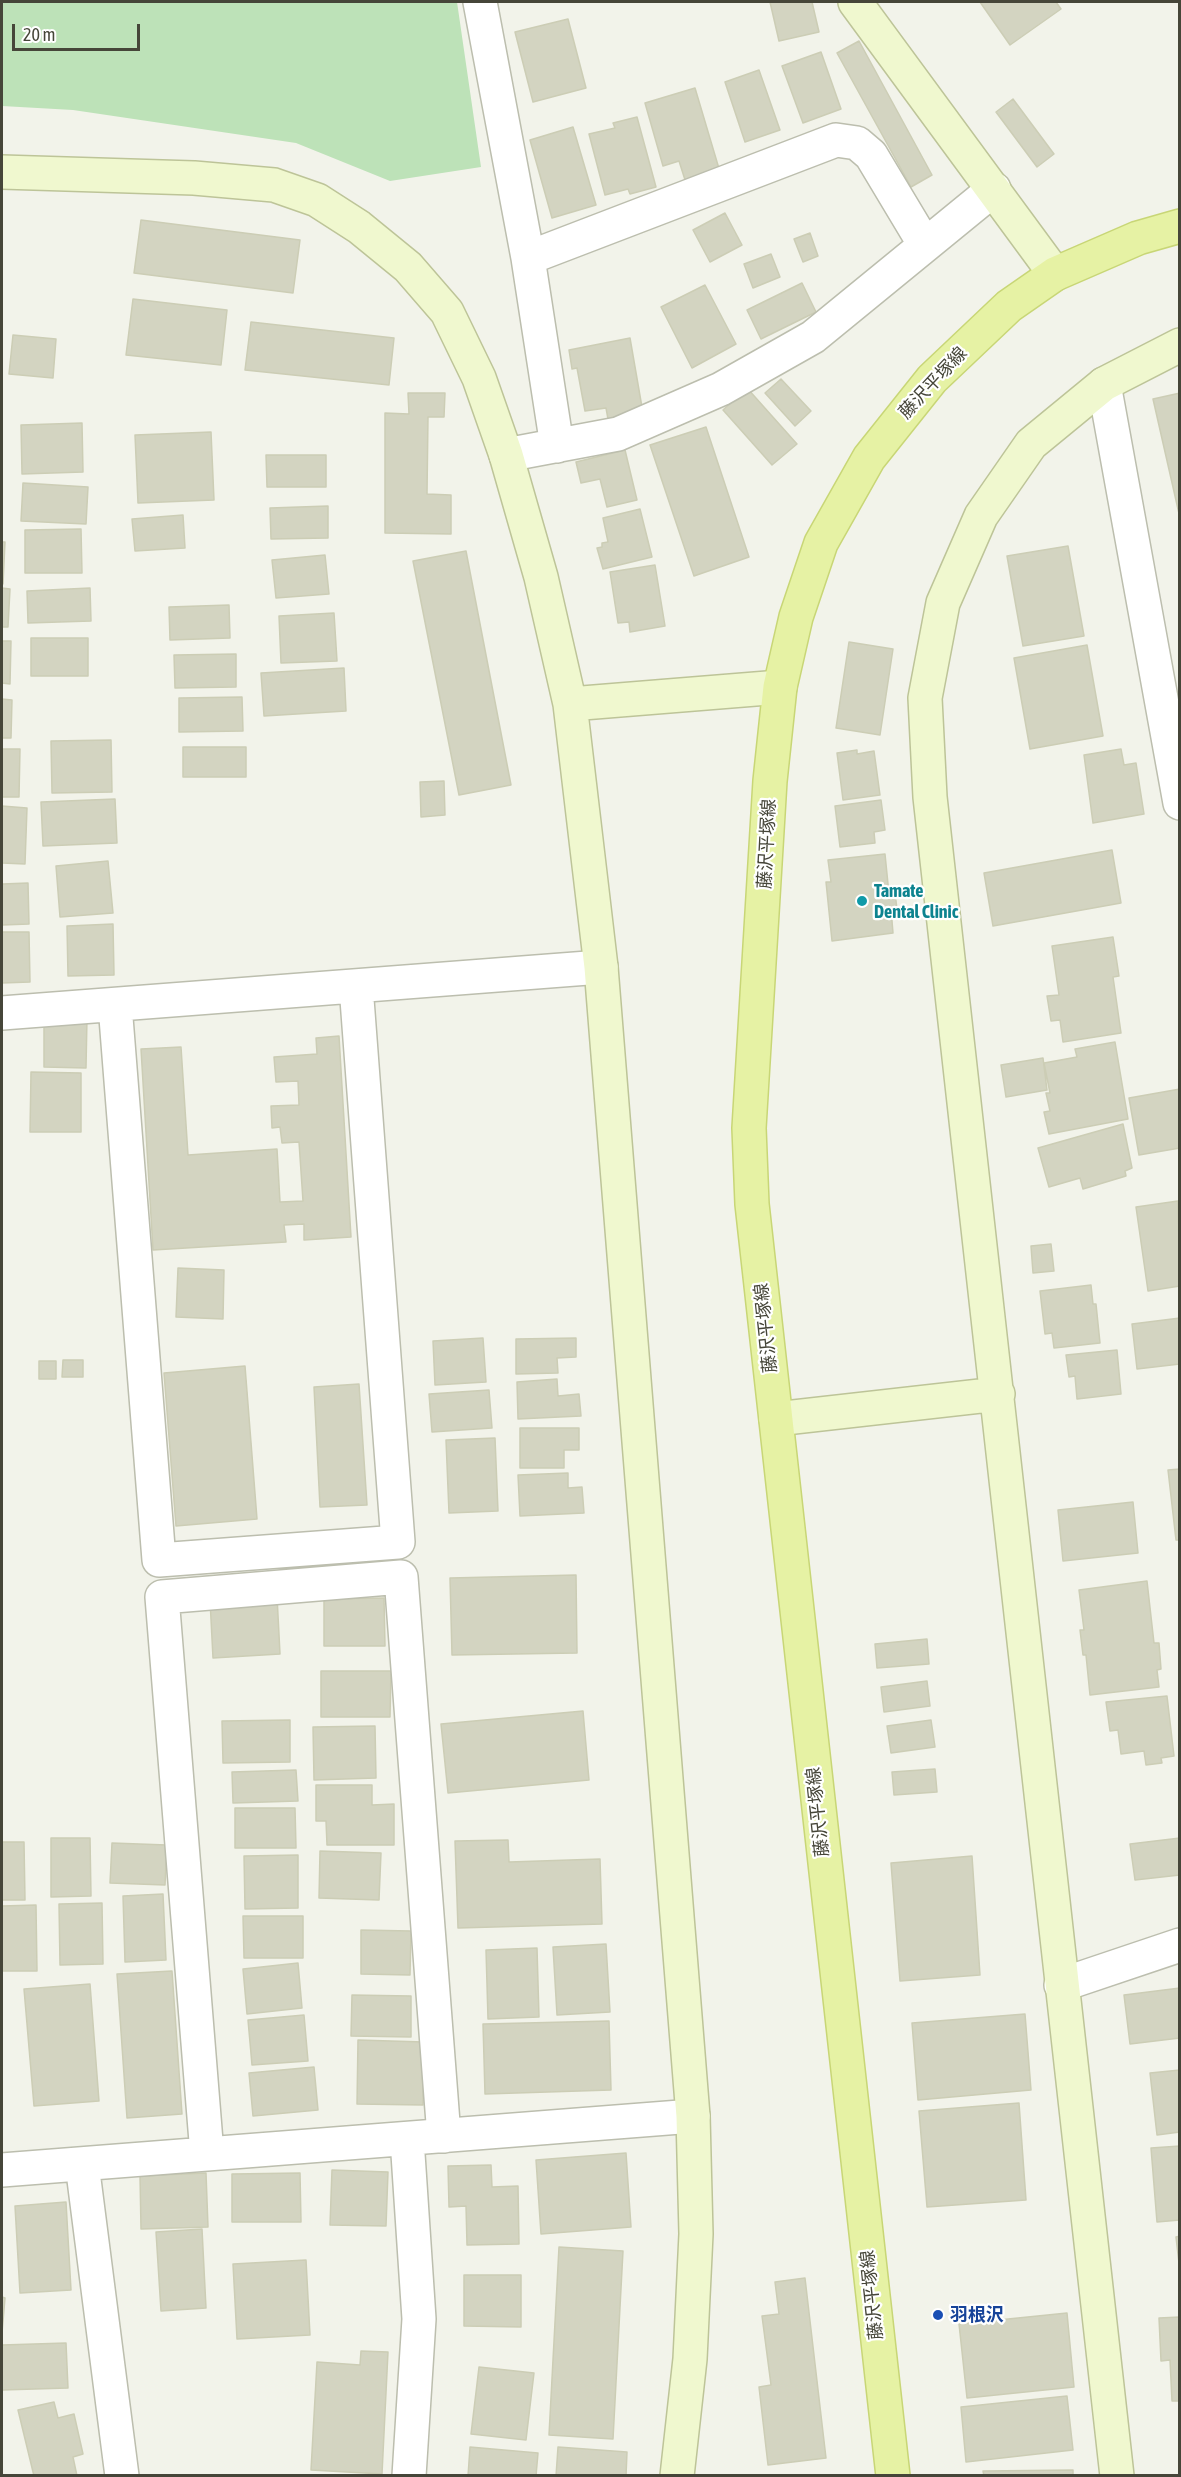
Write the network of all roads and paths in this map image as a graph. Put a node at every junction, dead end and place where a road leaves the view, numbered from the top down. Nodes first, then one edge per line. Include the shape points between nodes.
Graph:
1 (480, 2) edge
2 (855, 2) edge
3 (2, 171) edge
4 (994, 189) junction
5 (1179, 226) edge
6 (925, 245) junction
7 (528, 258) junction
8 (1055, 274) junction
9 (1179, 345) edge
10 (1104, 384) junction
11 (557, 446) junction
12 (506, 455) junction
13 (780, 687) junction
14 (570, 704) junction
15 (1179, 803) edge
16 (601, 967) junction
17 (356, 986) junction
18 (115, 1005) junction
19 (2, 1013) edge
20 (998, 1394) junction
21 (776, 1419) junction
22 (1179, 1946) edge
23 (1061, 1985) junction
24 (693, 2116) junction
25 (444, 2136) junction
26 (407, 2139) junction
27 (207, 2154) junction
28 (82, 2164) junction
29 (2, 2170) edge
30 (122, 2475) edge
31 (409, 2475) edge
32 (677, 2475) edge
33 (893, 2475) edge
34 (1117, 2475) edge

1 - 7 street
2 - 4 street
3 - 12 street via 274,185 317,200 359,227 408,267 447,312 479,378
4 - 6 street
4 - 8 street
5 - 8 main road, 藤沢平塚線 via 1138,238
6 - 7 street via 871,155 857,143 836,140
6 - 11 street via 813,337 721,389 618,434
7 - 11 street
8 - 13 main road, 藤沢平塚線 via 1009,306 932,379 869,458 821,543 796,617
9 - 10 street
10 - 15 street
10 - 20 street via 1031,444 981,516 943,603 925,698 930,797
11 - 12 street
12 - 14 street via 541,577
13 - 14 street
13 - 21 main road, 藤沢平塚線 via 770,781 749,1128 752,1204
14 - 16 street
16 - 17 street
16 - 24 street
17 - 18 street
17 - 18 street via 398,1542 375,1544 159,1560
18 - 19 street
20 - 21 street
20 - 23 street
21 - 33 main road, 藤沢平塚線
22 - 23 street
23 - 34 street
24 - 25 street
24 - 32 street via 696,2234 690,2359
25 - 26 street
25 - 27 street via 400,1577 162,1597
26 - 27 street
26 - 31 street via 419,2319
27 - 28 street
28 - 29 street
28 - 30 street

